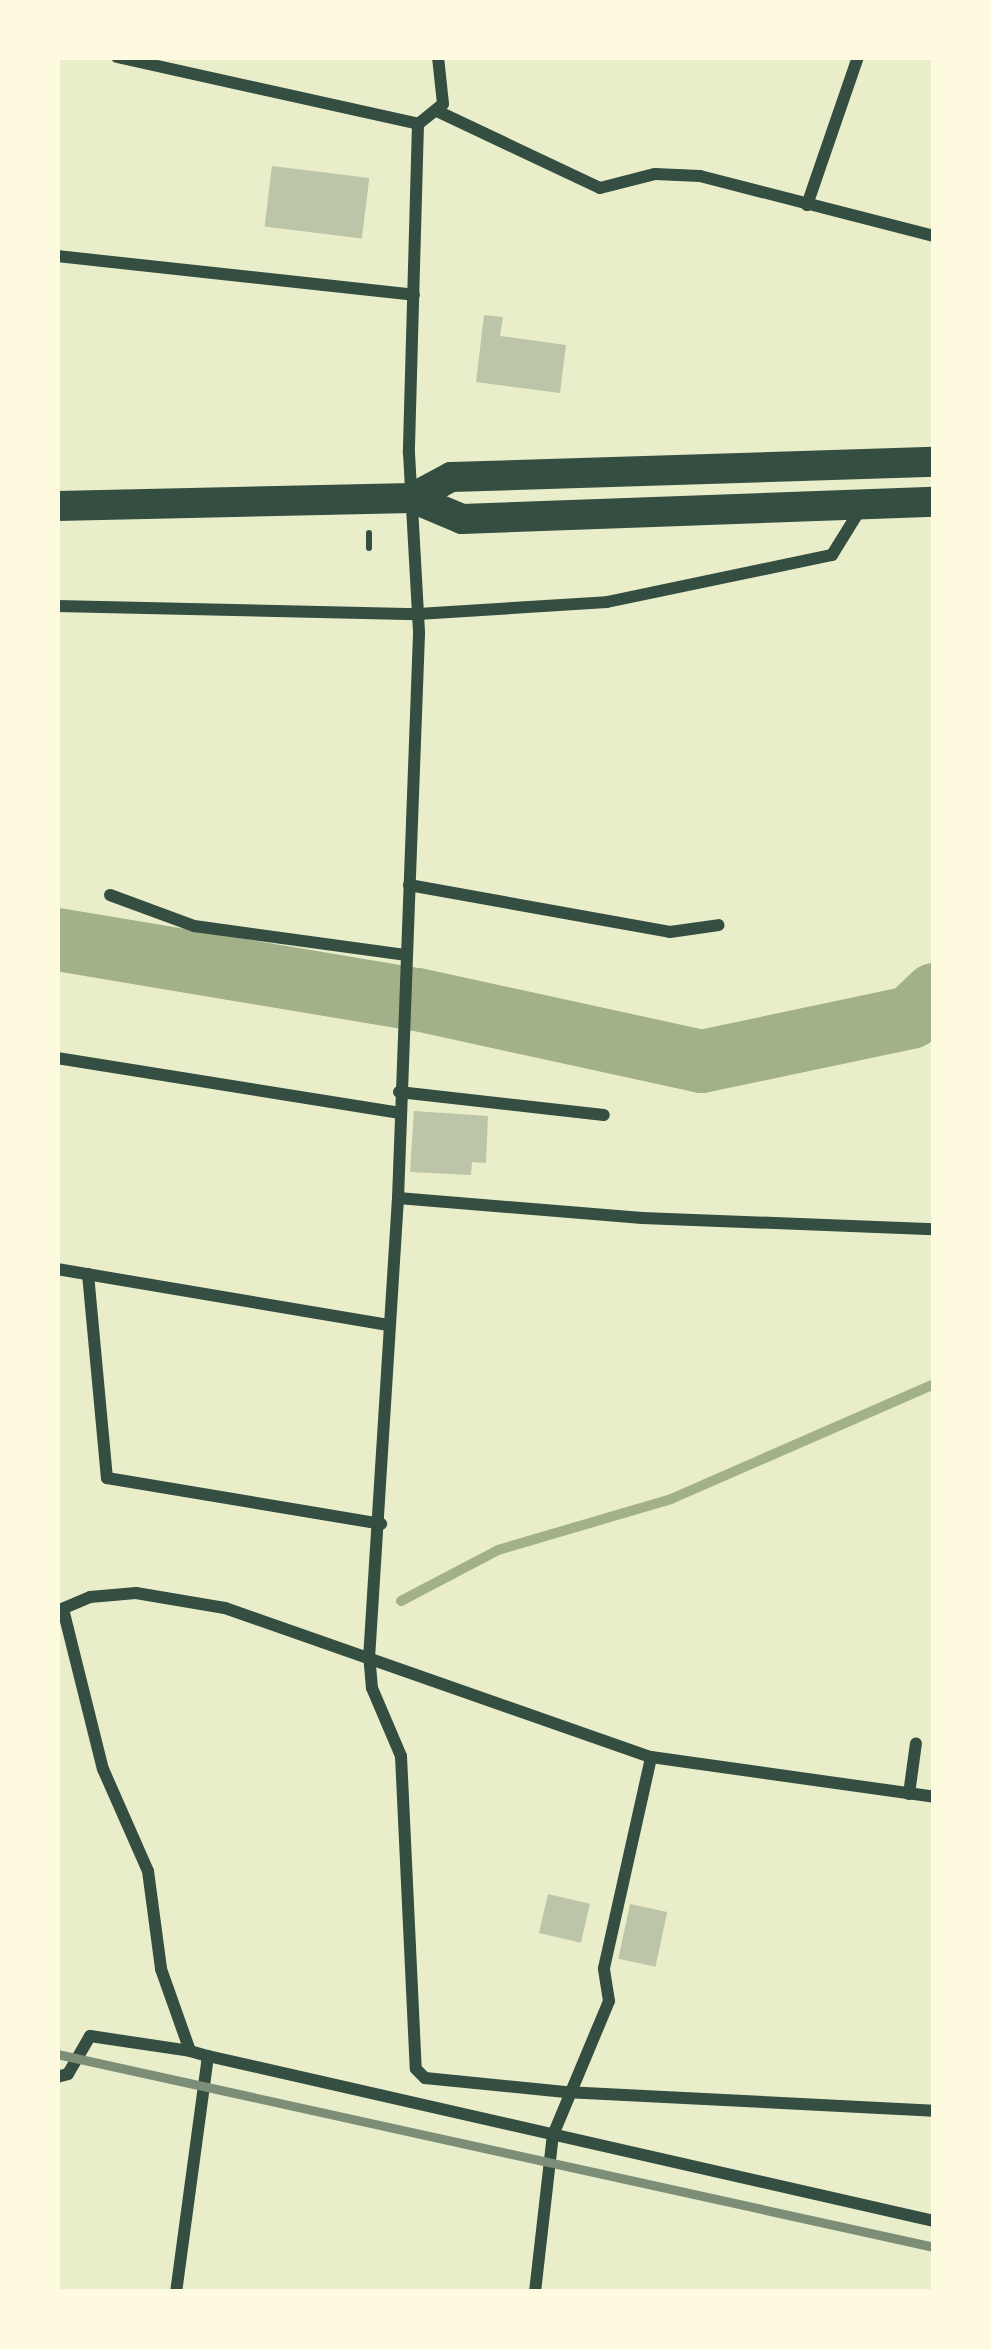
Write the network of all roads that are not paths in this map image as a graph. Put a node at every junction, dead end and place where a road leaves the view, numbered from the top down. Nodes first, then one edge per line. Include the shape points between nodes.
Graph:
1 (117, 57) edge
2 (438, 57) edge
3 (858, 57) edge
4 (133, 59) edge
5 (437, 111) junction
6 (418, 124) junction
7 (807, 205) junction
8 (934, 236) edge
9 (57, 256) edge
10 (414, 295) junction
11 (934, 462) edge
12 (412, 498) junction
13 (934, 502) edge
14 (863, 504) junction
15 (57, 506) edge
16 (57, 606) edge
17 (418, 614) junction
18 (409, 885) junction
19 (110, 895) dead end
20 (719, 925) dead end
21 (405, 955) junction
22 (57, 1058) edge
23 (399, 1092) junction
24 (399, 1113) junction
25 (604, 1115) dead end
26 (398, 1198) junction
27 (934, 1229) edge
28 (57, 1269) edge
29 (88, 1274) junction
30 (388, 1325) junction
31 (381, 1524) junction
32 (60, 1610) edge
33 (368, 1654) junction
34 (916, 1743) dead end
35 (650, 1757) junction
36 (909, 1794) junction
37 (934, 1797) edge
38 (190, 2050) junction
39 (208, 2056) junction
40 (57, 2078) edge
41 (566, 2092) junction
42 (934, 2111) edge
43 (553, 2135) junction
44 (934, 2221) edge
45 (176, 2292) edge
46 (535, 2292) edge

1 - 4 street
2 - 5 street via 444,96
3 - 7 street
4 - 6 street
5 - 6 street
5 - 7 street via 600,188 677,173
6 - 10 street
7 - 8 street
9 - 10 street
10 - 12 street
11 - 12 highway via 452,478
12 - 14 highway via 462,519
12 - 15 highway
12 - 17 street
13 - 14 highway
14 - 17 street via 832,555 607,602
16 - 17 street
17 - 18 street
18 - 20 street via 670,932
18 - 21 street
19 - 21 street via 194,926
21 - 23 street
22 - 24 street
23 - 24 street
23 - 25 street
24 - 26 street
26 - 27 street via 642,1219
26 - 30 street
28 - 29 street
29 - 30 street
29 - 31 street via 107,1478
30 - 31 street
31 - 33 street
32 - 33 street via 109,1594 179,1598
32 - 38 street via 103,1769 148,1871 161,1969
33 - 35 street
33 - 41 street via 372,1688 401,1756 416,2069 424,2078
34 - 36 street
35 - 36 street
35 - 41 street via 604,1968 609,2001
36 - 37 street
38 - 39 street
38 - 40 street via 90,2036 68,2074
39 - 43 street
39 - 45 street
41 - 42 street
41 - 43 street
43 - 44 street
43 - 46 street

